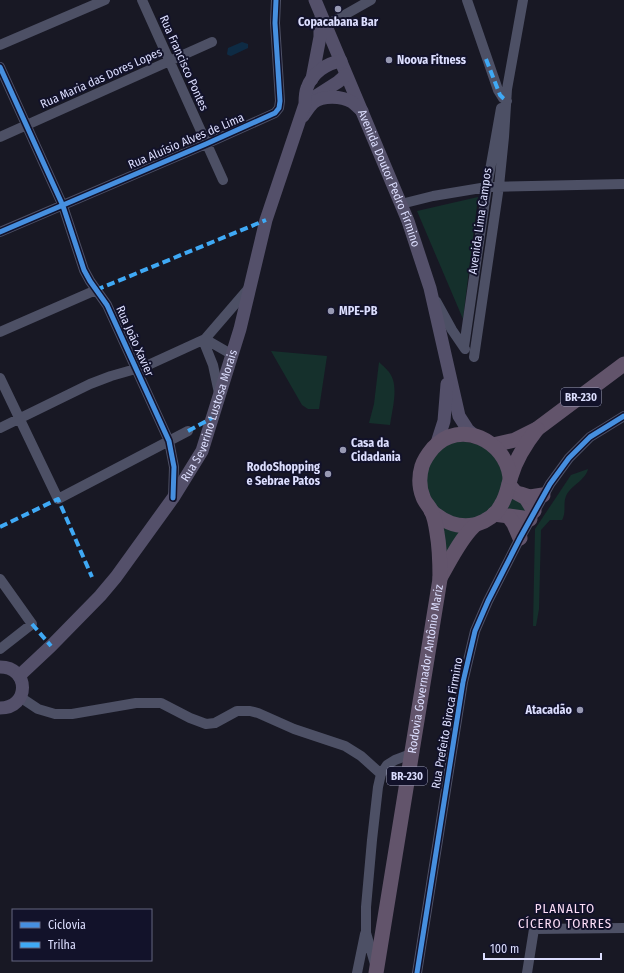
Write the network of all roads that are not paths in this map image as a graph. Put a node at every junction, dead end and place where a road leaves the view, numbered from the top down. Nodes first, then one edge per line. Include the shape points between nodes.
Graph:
1 (105, 0) edge
2 (142, 0) edge
3 (276, 0) edge
4 (371, 0) edge
5 (467, 0) edge
6 (523, 0) edge
7 (317, 6) edge
8 (325, 26) junction
9 (212, 42) dead end
10 (0, 45) edge
11 (341, 61) junction
12 (169, 62) junction
13 (0, 67) edge
14 (346, 75) junction
15 (312, 79) junction
16 (506, 96) junction
17 (305, 104) junction
18 (362, 111) junction
19 (300, 119) junction
20 (28, 126) junction
21 (0, 137) edge
22 (206, 144) junction
23 (223, 180) dead end
24 (624, 184) edge
25 (499, 186) junction
26 (487, 187) junction
27 (401, 204) junction
28 (63, 206) junction
29 (482, 218) junction
30 (494, 219) junction
31 (0, 232) edge
32 (474, 272) junction
33 (486, 273) junction
34 (249, 288) junction
35 (430, 288) junction
36 (96, 290) junction
37 (0, 332) edge
38 (204, 339) junction
39 (464, 348) junction
40 (231, 354) junction
41 (447, 362) junction
42 (624, 364) edge
43 (136, 369) junction
44 (0, 378) edge
45 (219, 394) junction
46 (624, 416) edge
47 (19, 419) junction
48 (0, 428) edge
49 (537, 428) junction
50 (188, 431) dead end
51 (475, 436) junction
52 (169, 441) junction
53 (493, 445) junction
54 (436, 446) junction
55 (513, 486) junction
56 (543, 495) junction
57 (173, 498) junction
58 (431, 511) junction
59 (494, 514) junction
60 (532, 515) junction
61 (509, 517) junction
62 (474, 525) junction
63 (520, 538) junction
64 (0, 579) edge
65 (440, 579) junction
66 (0, 649) edge
67 (0, 667) edge
68 (19, 676) junction
69 (20, 697) junction
70 (0, 708) edge
71 (411, 754) junction
72 (381, 774) junction
73 (624, 928) edge
74 (366, 933) junction
75 (376, 971) edge
76 (356, 973) edge
77 (417, 973) edge
78 (527, 973) edge

1 - 10 street
2 - 12 street, Rua Francisco Pontes
3 - 22 street, Rua Aluísio Alves de Lima via 279,108 275,113
4 - 8 street
5 - 16 street via 498,90
6 - 16 street, Avenida Lima Campos
7 - 8 main road, Avenida Doutor Pedro Firmino
7 - 15 main road via 320,37
8 - 11 main road, Avenida Doutor Pedro Firmino
9 - 12 street, Rua Maria das Dores Lopes
11 - 14 main road, Avenida Doutor Pedro Firmino
11 - 15 main road, Rua Severino Lustosa Morais via 322,68
12 - 20 street, Rua Maria das Dores Lopes
12 - 22 street, Rua Francisco Pontes
13 - 20 street, Rua João Xavier
14 - 17 main road
14 - 18 main road, Avenida Doutor Pedro Firmino
15 - 17 main road, Rua Severino Lustosa Morais via 307,87
16 - 25 street, Avenida Lima Campos
16 - 26 street, Avenida Lima Campos
17 - 19 main road, Rua Severino Lustosa Morais
18 - 19 main road via 352,102 330,98 317,100
18 - 27 main road, Avenida Doutor Pedro Firmino
19 - 34 main road, Rua Severino Lustosa Morais via 266,220
20 - 21 street, Rua Maria das Dores Lopes
20 - 28 street, Rua João Xavier
22 - 23 street, Rua Francisco Pontes
22 - 28 street, Rua Aluísio Alves de Lima
24 - 25 street
25 - 26 street
25 - 30 street, Avenida Lima Campos
26 - 27 street
26 - 29 street, Avenida Lima Campos
27 - 35 main road, Avenida Doutor Pedro Firmino
28 - 31 street, Rua Aluísio Alves de Lima
28 - 36 street, Rua João Xavier via 84,270
29 - 30 street
29 - 32 street, Avenida Lima Campos
30 - 33 street, Avenida Lima Campos
32 - 33 street
32 - 39 street, Avenida Lima Campos
33 - 39 street, Avenida Lima Campos via 474,357
34 - 38 street
34 - 40 main road, Rua Severino Lustosa Morais via 240,329
35 - 39 street
35 - 41 main road, Avenida Doutor Pedro Firmino
36 - 37 street
36 - 43 street, Rua João Xavier via 107,305
38 - 40 street
38 - 43 street
38 - 45 street via 215,371
40 - 45 main road, Rua Severino Lustosa Morais
41 - 51 main road, Avenida Doutor Pedro Firmino via 459,416
41 - 54 main road, Avenida Doutor Pedro Firmino via 446,409
42 - 49 highway, Rodovia Governador Antônio Mariz / BR-230
43 - 47 street via 90,384
43 - 52 street, Rua João Xavier
44 - 47 street
45 - 57 main road, Rua Severino Lustosa Morais via 202,451
46 - 56 street, Rua Prefeito Biroca Firmino via 590,437 569,458
47 - 48 street
47 - 52 street via 58,499
49 - 53 highway, Rodovia Governador Antônio Mariz / BR-230 via 515,440
49 - 55 highway, Rodovia Governador Antônio Mariz / BR-230 via 521,452
50 - 52 street
51 - 53 highway, BR-230
51 - 54 highway, Rodovia Governador Antônio Mariz / BR-230 via 450,437
52 - 57 street, Rua João Xavier via 174,467
53 - 55 highway, BR-230 via 505,459
54 - 58 highway, Rodovia Governador Antônio Mariz / BR-230 via 422,465 420,481 423,497
55 - 56 highway via 530,497
55 - 59 highway, Rodovia Governador Antônio Mariz / BR-230
55 - 60 highway via 526,498
56 - 60 street, Rua Prefeito Biroca Firmino
57 - 68 main road, Rua Severino Lustosa Morais via 100,596
58 - 62 highway, BR-230 via 452,524
58 - 65 highway, Rodovia Governador Antônio Mariz / BR-230 via 440,554
59 - 61 highway
59 - 62 highway, Rodovia Governador Antônio Mariz / BR-230
60 - 61 highway
60 - 63 street, Rua Prefeito Biroca Firmino
61 - 63 highway
62 - 65 highway, Rodovia Governador Antônio Mariz / BR-230 via 462,540
63 - 77 street, Rua Prefeito Biroca Firmino via 474,631
64 - 66 street via 32,624
65 - 71 highway, Rodovia Governador Antônio Mariz / BR-230
67 - 68 main road via 11,669
68 - 69 main road via 23,686
69 - 70 main road via 12,706
69 - 72 street via 38,709 55,714 161,703 206,724 215,723 237,711 250,711 345,746
71 - 72 street via 387,765
71 - 75 highway, Rodovia Governador Antônio Mariz / BR-230
72 - 74 street via 368,879
73 - 78 street via 534,929
74 - 75 street
74 - 76 street

